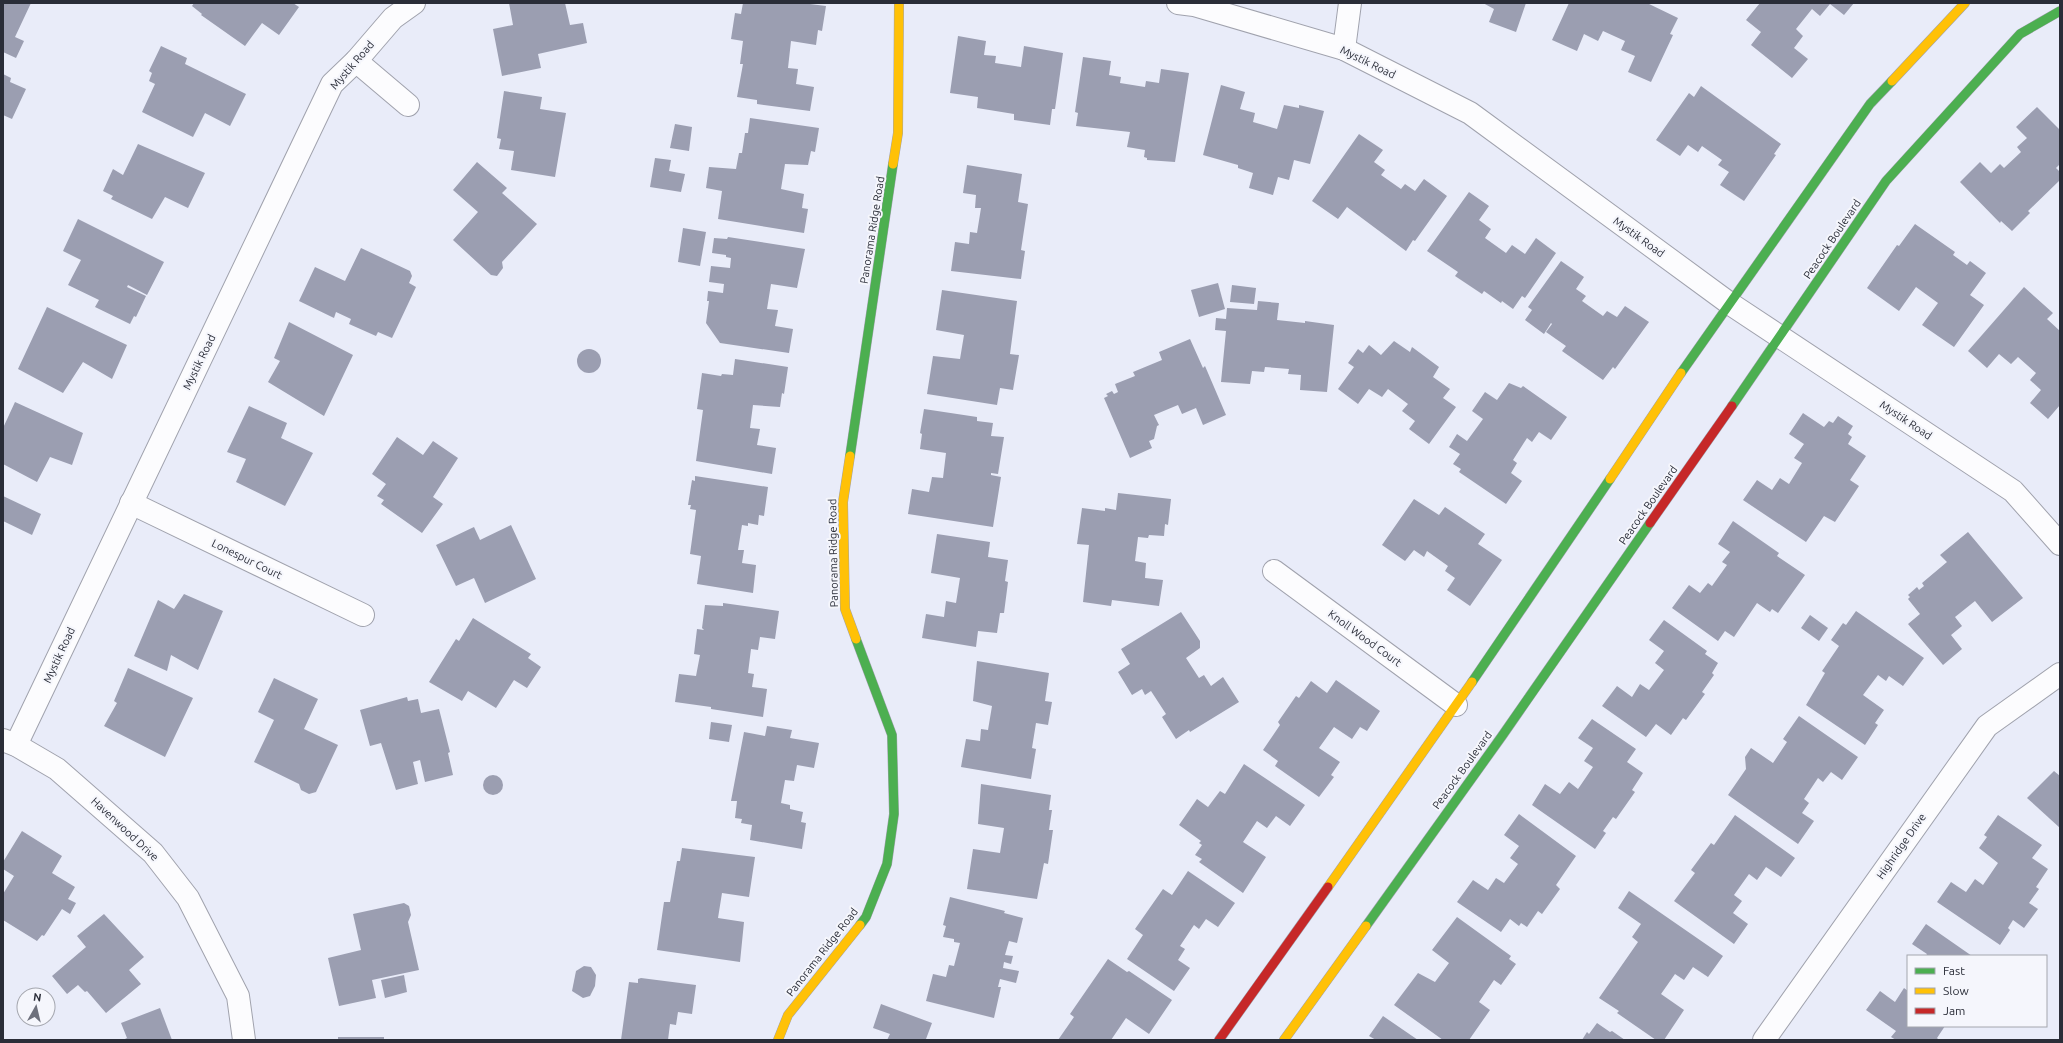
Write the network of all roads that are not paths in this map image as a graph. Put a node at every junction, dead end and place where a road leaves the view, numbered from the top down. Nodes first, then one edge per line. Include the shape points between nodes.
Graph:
1 (414, 3) edge
2 (899, 3) edge
3 (1178, 3) edge
4 (1350, 3) edge
5 (1965, 3) edge
6 (2060, 10) edge
7 (1344, 49) junction
8 (356, 61) junction
9 (408, 105) dead end
10 (1730, 303) junction
11 (1780, 337) junction
12 (132, 503) junction
13 (2060, 544) edge
14 (1274, 571) dead end
15 (363, 615) dead end
16 (2060, 674) edge
17 (1456, 705) junction
18 (10, 743) edge
19 (244, 1040) edge
20 (778, 1040) edge
21 (1219, 1040) edge
22 (1284, 1040) edge
23 (1764, 1040) edge

1 - 8 street, Mystik Road via 393,18
2 - 20 street, Panorama Ridge Road via 898,134 843,502 845,609 892,735 894,814 887,864 866,917 788,1015
3 - 7 street, Mystik Road via 1194,5
4 - 7 street
5 - 10 street via 1870,104
6 - 11 street, Peacock Boulevard via 2020,34 1886,181
7 - 10 street, Mystik Road via 1470,113
8 - 9 street
8 - 12 street, Mystik Road via 332,84
10 - 11 street, Mystik Road
10 - 17 street
11 - 13 street, Mystik Road via 2013,492
11 - 22 street, Peacock Boulevard via 1502,736
12 - 15 street, Lonespur Court
12 - 18 street, Mystik Road
14 - 17 street, Knoll Wood Court
16 - 23 street, Highridge Drive via 1987,726
17 - 21 street
18 - 19 street, Havenwood Drive via 57,769 153,853 188,898 238,996

